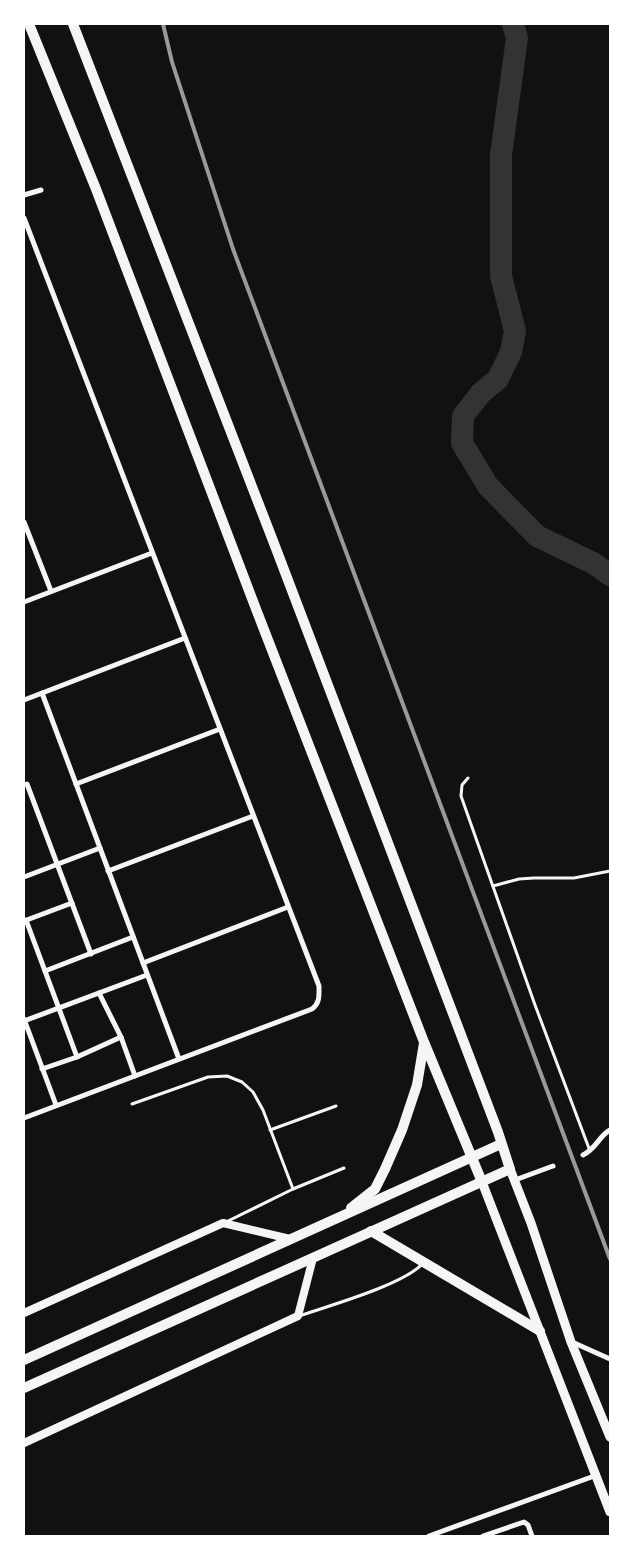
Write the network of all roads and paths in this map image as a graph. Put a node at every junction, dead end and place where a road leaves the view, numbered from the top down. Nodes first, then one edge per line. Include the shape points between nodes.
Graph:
1 (29, 24) edge
2 (73, 24) edge
3 (24, 33) edge
4 (35, 41) junction
5 (40, 190) dead end
6 (24, 195) edge
7 (24, 218) edge
8 (24, 522) edge
9 (152, 553) junction
10 (51, 591) junction
11 (24, 602) edge
12 (185, 638) junction
13 (42, 693) junction
14 (24, 700) edge
15 (220, 729) junction
16 (468, 778) dead end
17 (27, 784) dead end
18 (76, 784) junction
19 (253, 816) junction
20 (100, 848) junction
21 (57, 864) junction
22 (108, 871) junction
23 (610, 871) edge
24 (24, 877) edge
25 (493, 886) junction
26 (72, 903) junction
27 (288, 908) junction
28 (25, 921) edge
29 (133, 937) junction
30 (91, 954) junction
31 (143, 963) junction
32 (45, 971) junction
33 (147, 975) junction
34 (99, 993) junction
35 (59, 1008) junction
36 (24, 1020) edge
37 (121, 1037) junction
38 (424, 1042) junction
39 (77, 1057) junction
40 (179, 1059) junction
41 (42, 1069) junction
42 (134, 1076) junction
43 (132, 1104) dead end
44 (56, 1105) junction
45 (336, 1106) dead end
46 (24, 1118) edge
47 (270, 1130) junction
48 (610, 1130) edge
49 (502, 1144) junction
50 (591, 1151) junction
51 (583, 1155) dead end
52 (471, 1158) junction
53 (553, 1166) dead end
54 (344, 1168) dead end
55 (510, 1168) junction
56 (514, 1180) junction
57 (482, 1182) junction
58 (293, 1189) junction
59 (338, 1218) junction
60 (223, 1223) junction
61 (371, 1232) junction
62 (290, 1239) junction
63 (313, 1258) junction
64 (424, 1262) junction
65 (24, 1313) edge
66 (298, 1316) junction
67 (540, 1331) junction
68 (571, 1342) junction
69 (610, 1359) edge
70 (24, 1360) edge
71 (24, 1388) edge
72 (610, 1438) edge
73 (24, 1444) edge
74 (597, 1475) junction
75 (610, 1512) edge
76 (429, 1536) edge
77 (483, 1536) edge
78 (532, 1536) edge

1 - 4 highway
2 - 49 highway via 276,546
3 - 4 highway
4 - 38 highway via 96,189
5 - 6 street
7 - 9 street
8 - 10 street
9 - 10 street
9 - 12 street
10 - 11 street
12 - 13 street
12 - 15 street
13 - 14 street
13 - 18 street
15 - 18 street
15 - 19 street
16 - 25 lane via 462,785 461,796
17 - 21 street
18 - 20 street
19 - 22 street
19 - 27 street
20 - 21 street
20 - 22 street
21 - 24 street
21 - 26 street
22 - 29 street
23 - 25 lane via 574,878 519,879
25 - 50 lane
26 - 28 street
26 - 30 street
27 - 31 street
27 - 40 street via 319,986 316,1006
28 - 32 street
29 - 30 street
29 - 31 street
30 - 32 street
31 - 33 street
32 - 35 street
33 - 34 street
33 - 40 street
34 - 35 street
34 - 37 street
35 - 36 street
35 - 39 street
36 - 41 street
37 - 39 street
37 - 42 street
38 - 52 highway
38 - 59 highway via 417,1085 385,1169 375,1189
39 - 41 street
40 - 42 street
41 - 44 street
42 - 44 street
43 - 47 lane via 208,1077 228,1076 253,1092
44 - 46 street
45 - 47 lane
47 - 58 lane
48 - 50 street
49 - 52 highway
49 - 55 highway
50 - 51 street
52 - 57 highway
52 - 59 highway
53 - 56 street
54 - 58 lane
55 - 56 main road
55 - 57 highway
56 - 68 main road
57 - 61 highway
57 - 67 main road
58 - 60 lane
59 - 62 highway
60 - 62 street
60 - 65 street
61 - 63 highway
61 - 64 highway
62 - 70 highway
63 - 66 street
63 - 71 highway
64 - 66 lane via 418,1270 379,1288
64 - 67 highway
66 - 73 street
67 - 74 main road
68 - 69 street
68 - 72 main road
74 - 75 main road
74 - 76 street
77 - 78 street via 524,1522

